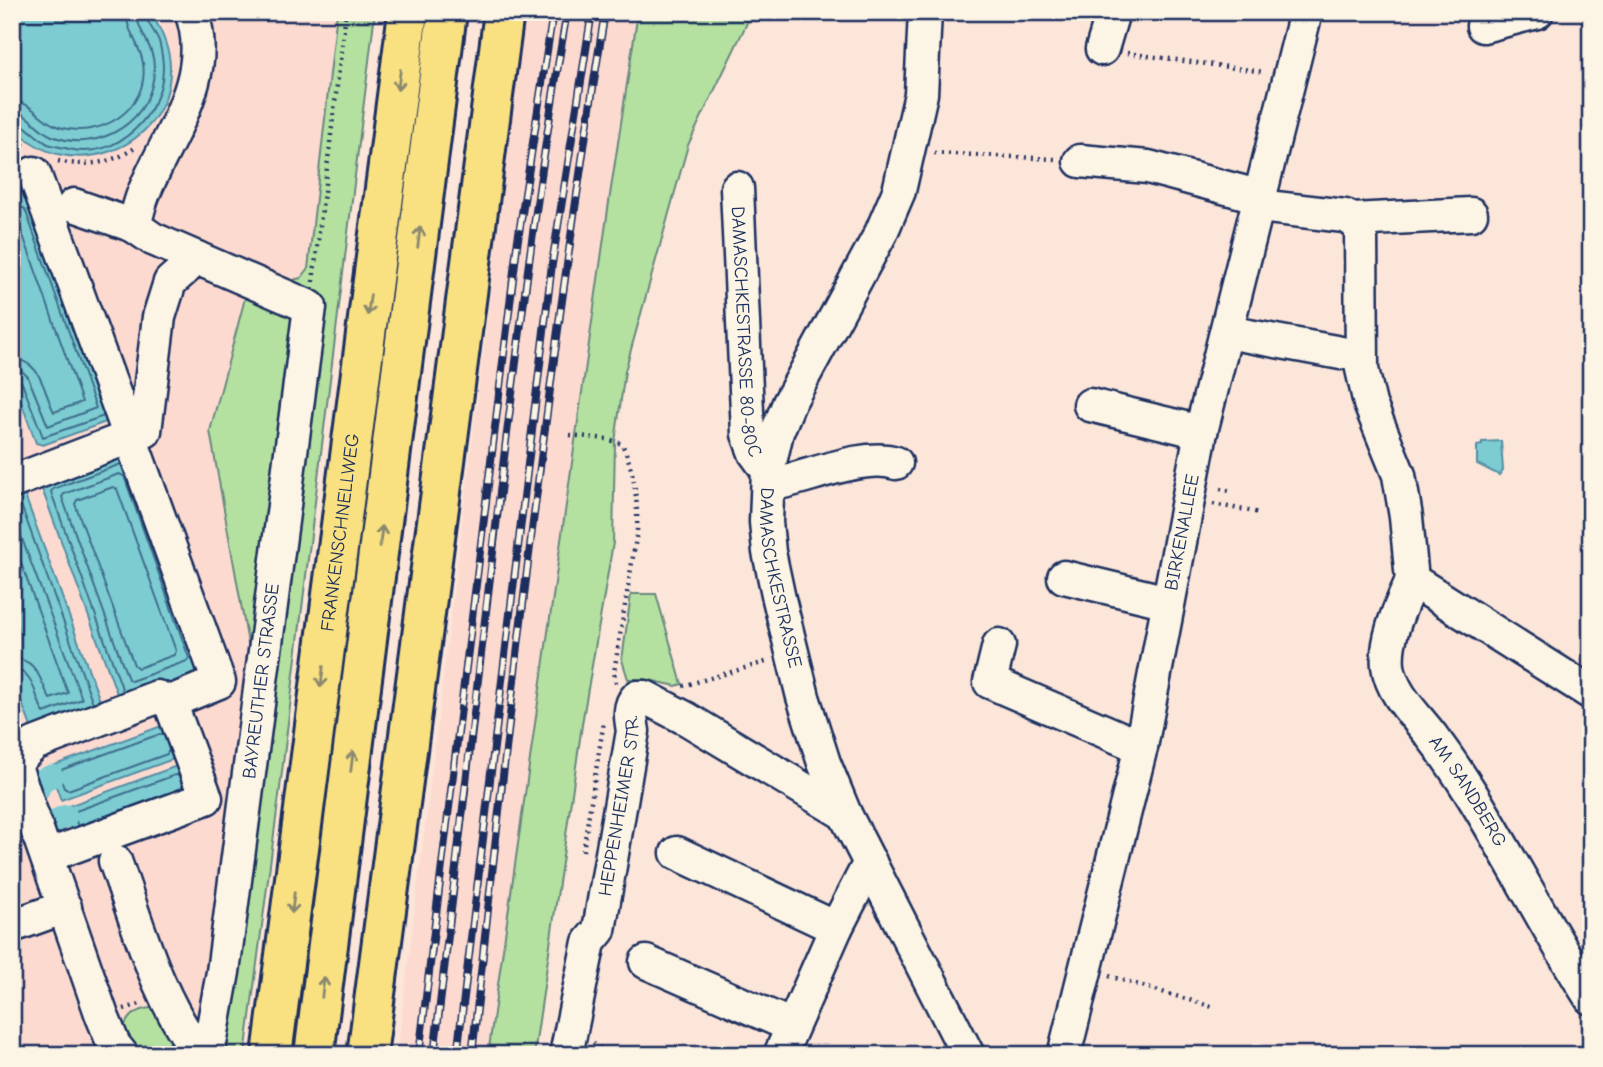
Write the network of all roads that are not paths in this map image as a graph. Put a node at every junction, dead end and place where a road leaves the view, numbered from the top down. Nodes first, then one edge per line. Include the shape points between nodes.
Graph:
1 (408, 12) edge
2 (447, 12) edge
3 (504, 12) edge
4 (925, 12) edge
5 (1113, 12) edge
6 (1306, 12) edge
7 (1537, 12) edge
8 (179, 21) edge
9 (1483, 26) dead end
10 (1102, 49) road end
11 (1080, 161) road end
12 (43, 166) road end
13 (737, 188) dead end
14 (1260, 201) junction
15 (74, 205) dead end
16 (1471, 214) dead end
17 (1352, 220) junction
18 (134, 226) junction
19 (197, 258) junction
20 (1227, 332) junction
21 (1341, 353) dead end
22 (1090, 405) dead end
23 (1200, 432) junction
24 (131, 438) junction
25 (895, 463) dead end
26 (768, 478) junction
27 (12, 482) edge
28 (1064, 577) dead end
29 (1412, 580) junction
30 (1168, 602) junction
31 (999, 645) dead end
32 (1591, 692) edge
33 (170, 702) junction
34 (1141, 747) junction
35 (13, 763) edge
36 (845, 814) junction
37 (677, 853) dead end
38 (47, 856) junction
39 (115, 861) dead end
40 (870, 862) junction
41 (65, 907) junction
42 (12, 926) edge
43 (836, 928) junction
44 (646, 962) dead end
45 (1591, 998) edge
46 (786, 1041) edge
47 (122, 1055) edge
48 (201, 1055) edge
49 (208, 1055) edge
50 (272, 1055) edge
51 (314, 1055) edge
52 (367, 1055) edge
53 (566, 1055) edge
54 (968, 1055) edge
55 (1064, 1055) edge

1 -> 50 main road, FRANKENSCHNELLWEG
51 -> 2 main road, FRANKENSCHNELLWEG
3 - 52 main road
4 - 26 street, DAMASCHKESTRASSE via 921,94 899,191 789,403 777,432
5 - 10 street
6 - 14 street, BIRKENALLEE
7 - 9 street
8 - 18 street via 198,54 189,96 142,197
11 - 14 street via 1148,167
12 - 24 street
13 - 26 street, DAMASCHKESTRASSE 80-80C via 748,434
14 - 17 street
14 - 20 street, BIRKENALLEE
15 - 18 street
16 - 17 street
17 - 29 street, AM SANDBERG via 1361,230 1362,369 1370,404 1399,475
18 - 19 street
19 - 24 street via 170,282 159,317 145,431
19 - 49 street, BAYREUTHER STRASSE via 310,307 223,972
20 - 21 street
20 - 23 street, BIRKENALLEE
22 - 23 street
23 - 30 street, BIRKENALLEE
24 - 27 street
24 - 33 street via 219,682
25 - 26 street via 883,458 788,482
26 - 36 street, DAMASCHKESTRASSE via 769,552 782,613 803,697
28 - 30 street
29 - 32 street
29 - 45 street, AM SANDBERG via 1389,647 1388,668 1399,694 1472,795
30 - 34 street, BIRKENALLEE
31 - 34 street via 990,682
33 - 35 street via 157,697 34,744
33 - 38 street via 206,798
34 - 55 street, BIRKENALLEE
35 - 38 street
36 - 40 street, DAMASCHKESTRASSE
36 - 53 street, HEPPENHEIMER STR. via 687,719 645,697 632,701 633,731 599,930 589,942
37 - 43 street
38 - 41 street
39 - 48 street via 164,996
40 - 43 street
40 - 54 street, DAMASCHKESTRASSE
41 - 42 street
41 - 47 street via 102,1016
43 - 46 street
44 - 46 street

